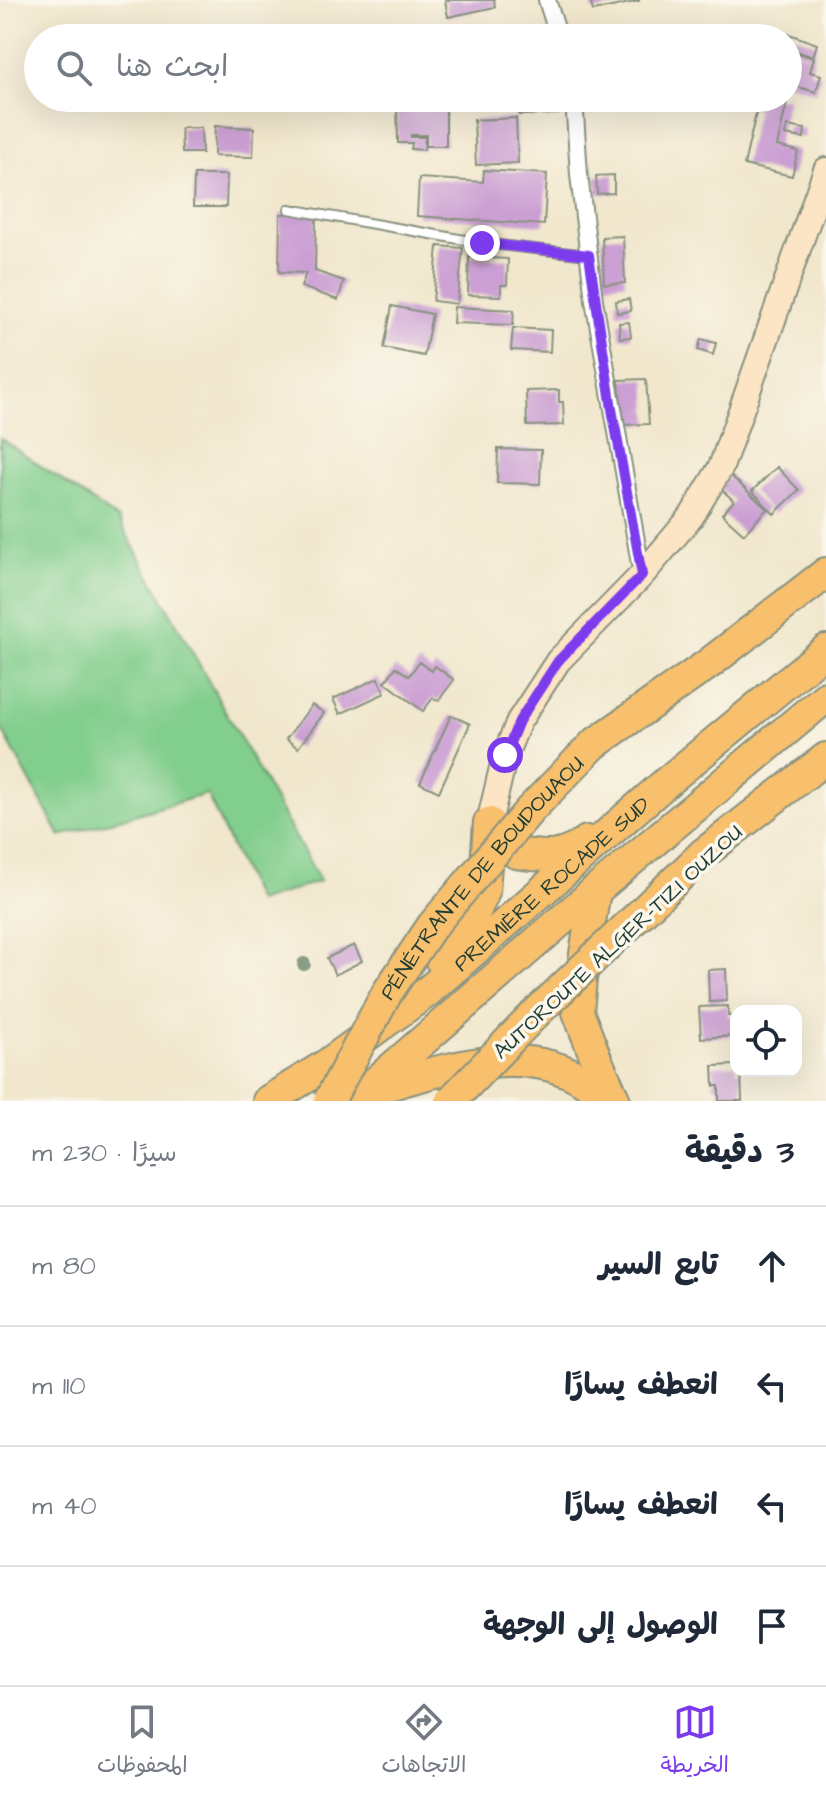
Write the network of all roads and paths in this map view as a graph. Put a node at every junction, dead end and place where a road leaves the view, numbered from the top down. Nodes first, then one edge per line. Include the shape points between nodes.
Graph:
1 (547, 0) edge
2 (555, 24) edge
3 (575, 112) edge
4 (826, 170) edge
5 (289, 209) dead end
6 (589, 255) junction
7 (826, 573) edge
8 (642, 575) junction
9 (826, 650) edge
10 (826, 697) edge
11 (826, 758) edge
12 (669, 780) junction
13 (489, 823) junction
14 (595, 891) junction
15 (326, 1065) junction
16 (357, 1096) edge
17 (268, 1101) edge
18 (329, 1101) edge
19 (451, 1101) edge
20 (603, 1101) edge
21 (615, 1101) edge

1 - 2 street
3 - 6 street
4 - 8 main road via 721,467 691,517
5 - 6 lane via 482,243
6 - 8 street
7 - 18 highway, PÉNÉTRANTE DE BOUDOUAOU, bridge via 594,744 529,811 432,926 387,993
8 - 13 main road via 558,661 519,721
9 - 12 highway, PREMIÈRE ROCADE SUD
10 - 14 highway, PREMIÈRE ROCADE SUD
11 - 19 highway, AUTOROUTE ALGER-TIZI OUZOU, bridge via 703,854
12 - 13 highway via 575,850 549,857 516,853
12 - 15 highway, PREMIÈRE ROCADE SUD via 427,992
13 - 15 highway via 484,892 467,930
14 - 16 highway, PREMIÈRE ROCADE SUD
14 - 21 highway via 578,1012
15 - 17 highway, PREMIÈRE ROCADE SUD
16 - 20 highway via 447,1069 500,1061 547,1064 588,1083

